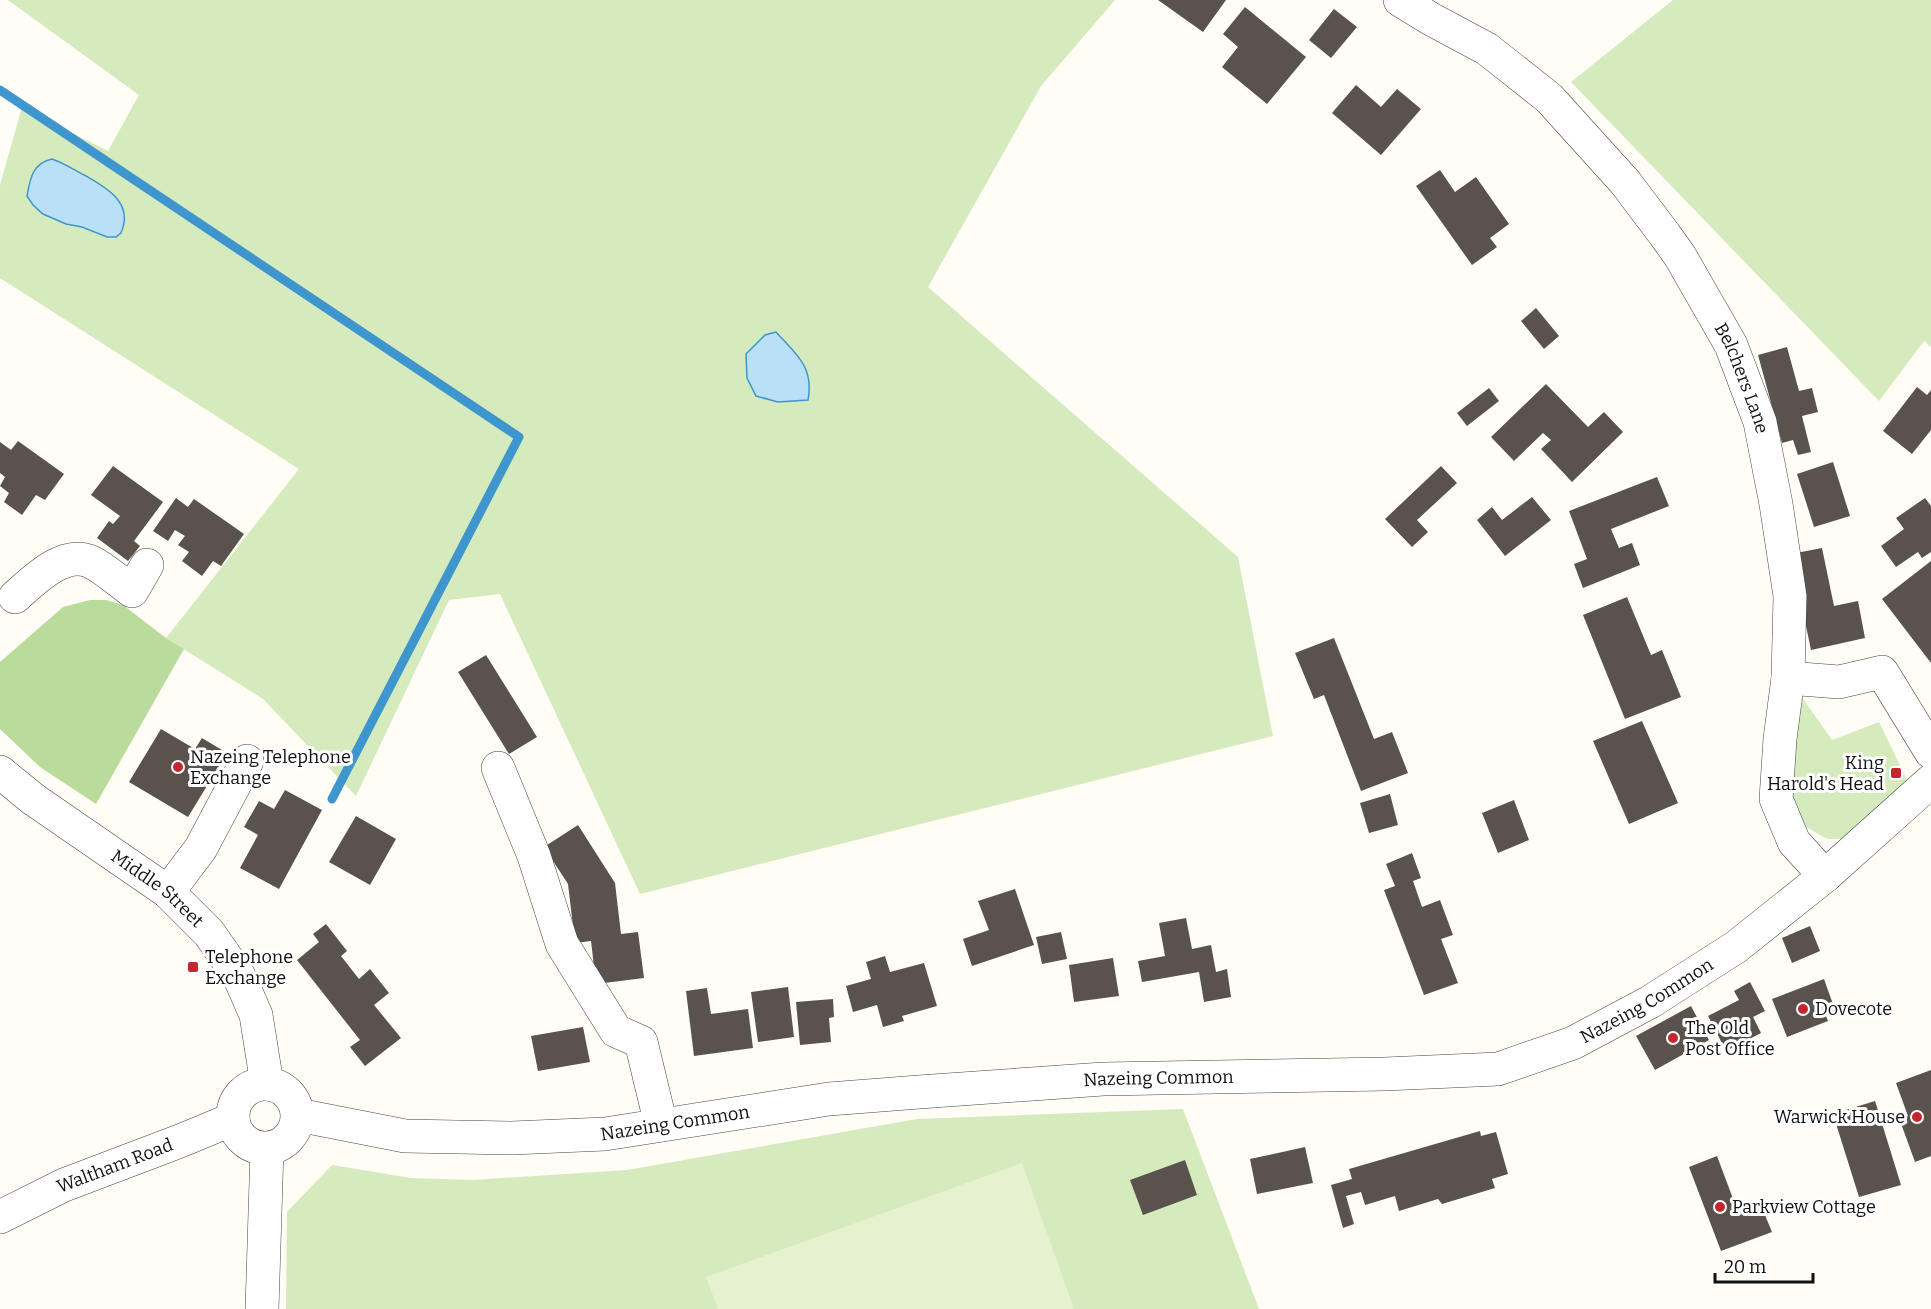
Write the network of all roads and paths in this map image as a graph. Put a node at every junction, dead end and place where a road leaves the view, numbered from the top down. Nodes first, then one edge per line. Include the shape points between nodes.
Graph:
1 (1400, 0) edge
2 (147, 565) dead end
3 (5, 597) edge
4 (1788, 678) junction
5 (1931, 752) edge
6 (247, 761) dead end
7 (498, 768) dead end
8 (0, 772) edge
9 (1931, 781) edge
10 (1825, 876) junction
11 (168, 892) junction
12 (267, 1084) junction
13 (298, 1115) junction
14 (233, 1119) junction
15 (661, 1125) junction
16 (267, 1149) junction
17 (0, 1217) edge
18 (262, 1309) edge

1 - 4 street, Belchers Lane via 1487,49 1549,98 1625,182 1665,235 1731,345 1760,422 1776,504 1790,596
2 - 3 street via 132,591 89,561 72,559
4 - 5 street via 1839,682 1882,672
4 - 10 street, Belchers Lane via 1776,799 1794,842
6 - 11 street via 201,848
7 - 15 street via 534,856 562,944 616,1031 641,1042
8 - 11 street, Middle Street
9 - 10 street, Nazeing Common
10 - 15 street, Nazeing Common via 1736,947 1650,1002 1573,1043 1498,1069 1103,1079 829,1099
11 - 12 street, Middle Street via 209,933 239,976 256,1015
12 - 13 street via 290,1095
12 - 14 street via 242,1093 235,1104
13 - 15 street, Nazeing Common via 405,1136 570,1136
13 - 16 street via 290,1138
14 - 16 street via 245,1141
14 - 17 street, Waltham Road via 64,1185
16 - 18 street

